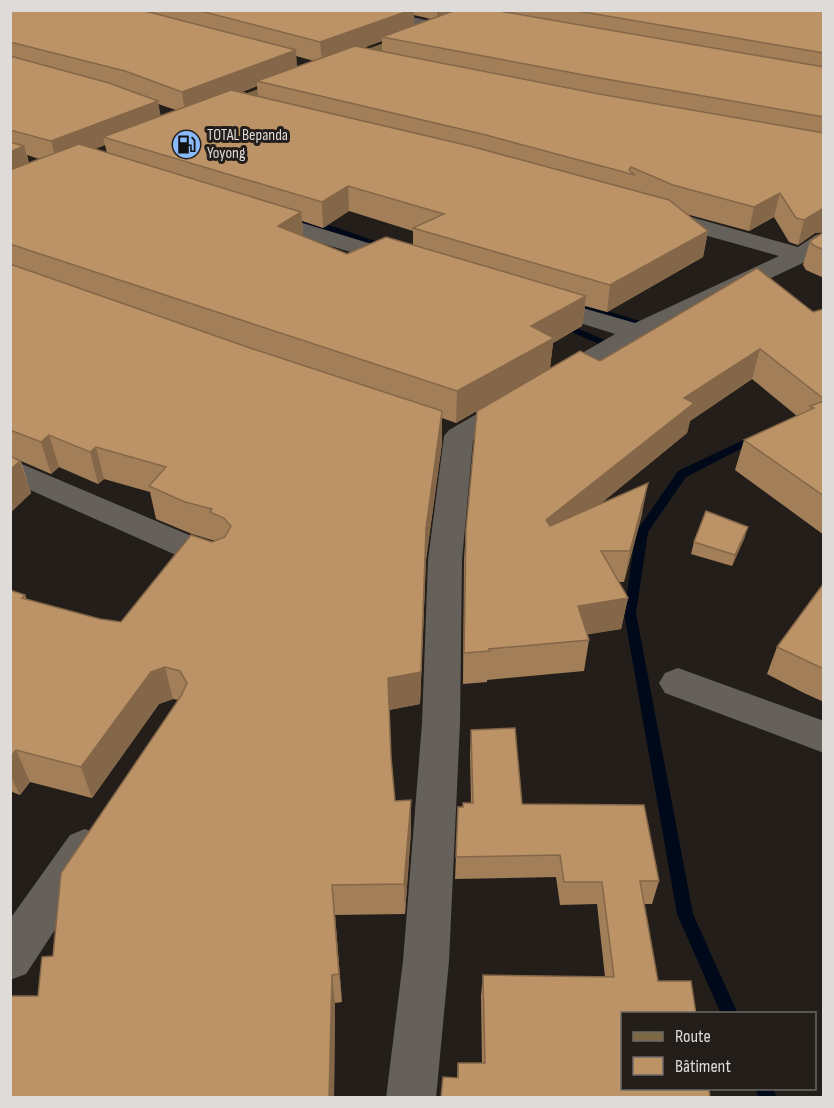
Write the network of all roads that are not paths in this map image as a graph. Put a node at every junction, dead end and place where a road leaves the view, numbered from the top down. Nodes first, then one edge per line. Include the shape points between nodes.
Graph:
1 (361, 10) edge
2 (495, 18) edge
3 (439, 28) junction
4 (355, 59) junction
5 (301, 65) edge
6 (386, 65) edge
7 (324, 71) junction
8 (234, 105) junction
9 (267, 113) edge
10 (196, 119) edge
11 (240, 211) edge
12 (645, 211) edge
13 (812, 248) edge
14 (421, 266) edge
15 (523, 297) edge
16 (637, 332) junction
17 (10, 469) edge
18 (217, 560) edge
19 (678, 683) dead end
20 (824, 737) edge
21 (109, 813) edge
22 (10, 958) edge
23 (411, 1098) edge

1 - 3 street
2 - 3 main road via 465,19
3 - 4 main road
4 - 6 street
4 - 7 main road
5 - 7 street
7 - 8 main road
8 - 9 street
8 - 10 main road
11 - 14 street
12 - 13 street
13 - 16 street
15 - 16 street
16 - 23 street via 448,432 441,723 426,962
17 - 18 street
19 - 20 street
21 - 22 street

